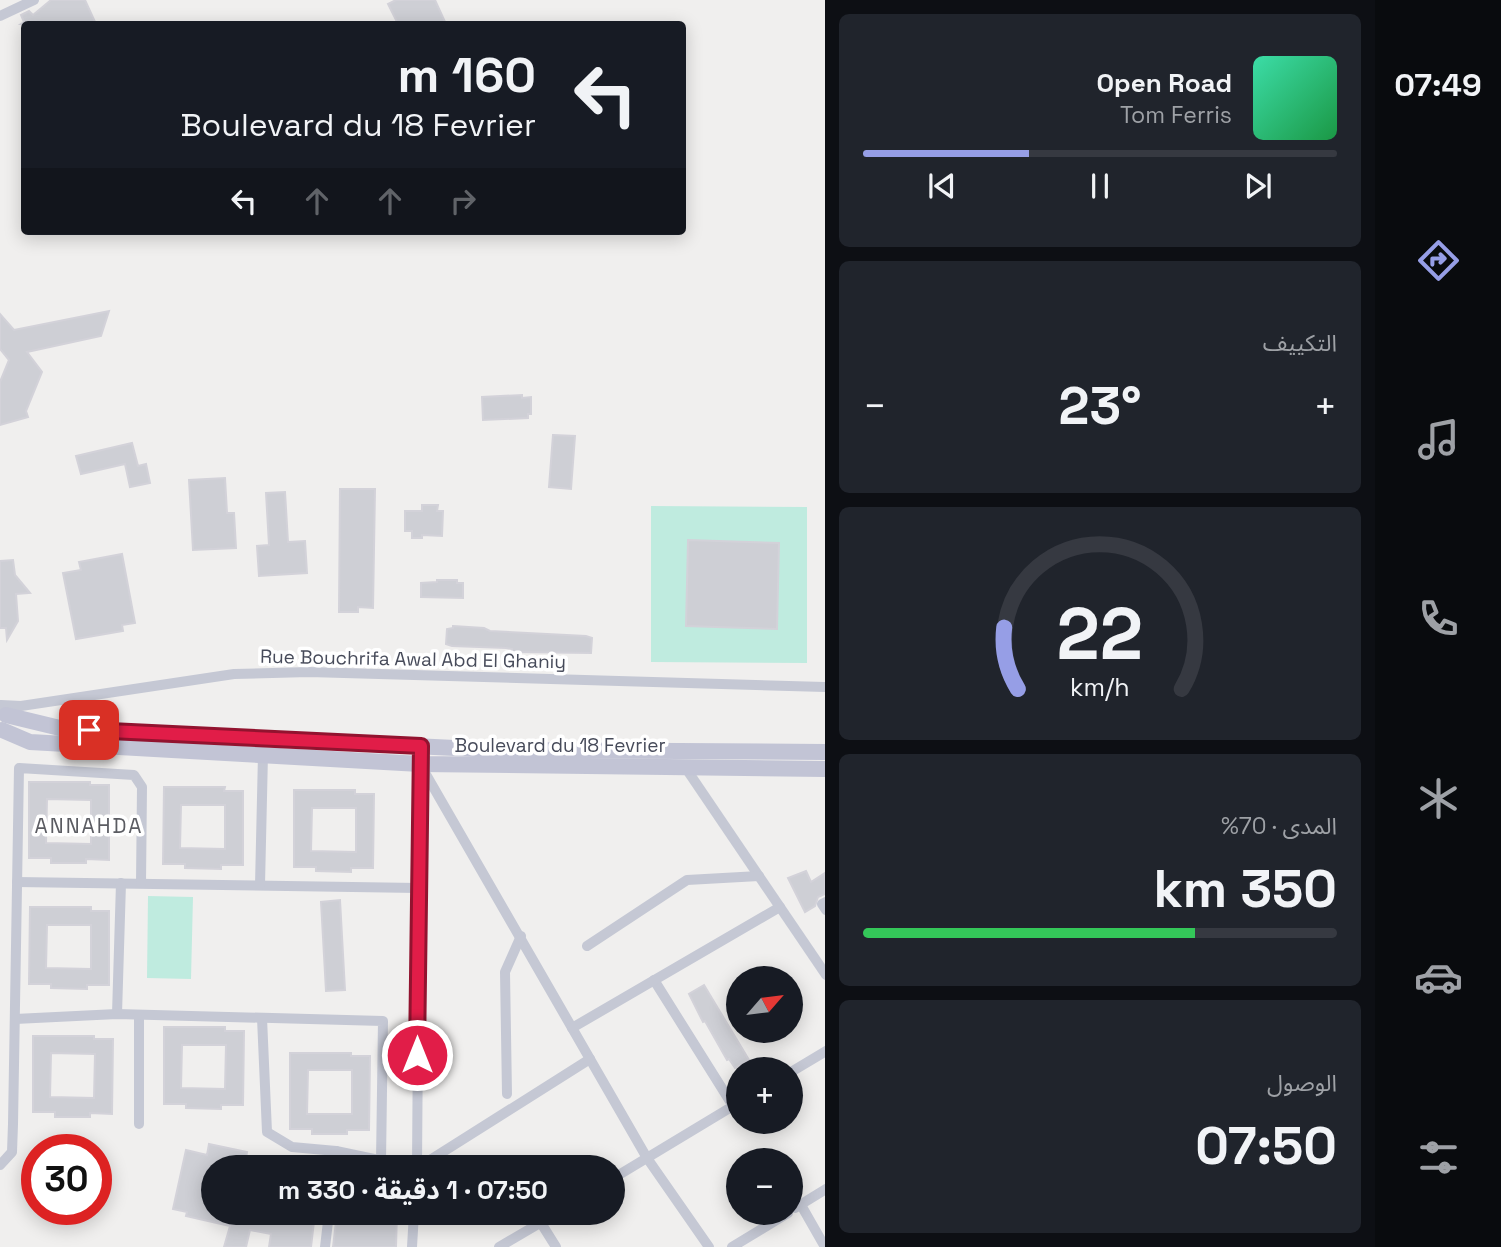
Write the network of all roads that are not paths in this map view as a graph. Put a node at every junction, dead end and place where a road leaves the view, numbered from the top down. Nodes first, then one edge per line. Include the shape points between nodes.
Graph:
1 (34, 0) edge
2 (0, 16) edge
3 (825, 687) edge
4 (2, 717) edge
5 (421, 746) junction
6 (825, 752) edge
7 (263, 754) junction
8 (420, 764) junction
9 (685, 766) junction
10 (825, 769) edge
11 (759, 876) junction
12 (17, 881) junction
13 (121, 883) junction
14 (141, 883) junction
15 (260, 885) junction
16 (418, 888) junction
17 (825, 902) edge
18 (780, 907) junction
19 (825, 910) edge
20 (521, 936) junction
21 (587, 946) dead end
22 (825, 975) edge
23 (654, 980) junction
24 (117, 1014) junction
25 (139, 1015) junction
26 (262, 1018) junction
27 (15, 1019) junction
28 (572, 1028) junction
29 (825, 1051) edge
30 (590, 1059) junction
31 (803, 1065) edge
32 (726, 1090) edge
33 (507, 1094) dead end
34 (726, 1111) edge
35 (139, 1124) dead end
36 (336, 1151) junction
37 (336, 1155) edge
38 (354, 1155) edge
39 (380, 1155) edge
40 (418, 1155) edge
41 (437, 1155) edge
42 (647, 1158) junction
43 (0, 1164) edge
44 (625, 1171) edge
45 (825, 1189) edge
46 (803, 1203) edge
47 (803, 1221) edge
48 (328, 1225) edge
49 (413, 1225) edge
50 (538, 1225) edge
51 (542, 1225) edge
52 (767, 1225) edge
53 (325, 1247) edge
54 (412, 1247) edge
55 (499, 1247) edge
56 (556, 1247) edge
57 (709, 1247) edge
58 (732, 1247) edge
59 (825, 1247) edge

1 - 2 street
3 - 4 street, Rue Bouchrifa Awal Abd El Ghaniy via 309,672 234,674 21,706
4 - 5 main road, Boulevard du 18 Fevrier via 64,729
4 - 7 main road, Boulevard du 18 Fevrier via 30,742
5 - 6 main road, Boulevard du 18 Fevrier
5 - 8 street
7 - 8 main road, Boulevard du 18 Fevrier
7 - 15 street
8 - 9 main road, Boulevard du 18 Fevrier
8 - 16 street
8 - 20 street
9 - 10 main road, Boulevard du 18 Fevrier
9 - 11 street
11 - 18 street
11 - 21 street via 687,880
12 - 13 street
12 - 14 street via 19,768 134,775 142,787
12 - 27 street
13 - 14 street
13 - 24 street
14 - 15 street
15 - 16 street
16 - 40 street
17 - 19 street
18 - 22 street
18 - 23 street
20 - 28 street
20 - 33 street via 505,972
23 - 28 street
23 - 32 street
24 - 25 street
24 - 27 street
25 - 26 street
25 - 35 street
26 - 36 street via 267,1132 292,1147
26 - 39 street via 383,1021
27 - 43 street via 12,1152
28 - 30 street
29 - 31 street
30 - 41 street
30 - 42 street
34 - 42 street
36 - 37 street
36 - 38 street
42 - 44 street
42 - 57 street
45 - 46 street
47 - 59 street
48 - 53 street
49 - 54 street
50 - 55 street
51 - 56 street
52 - 58 street

